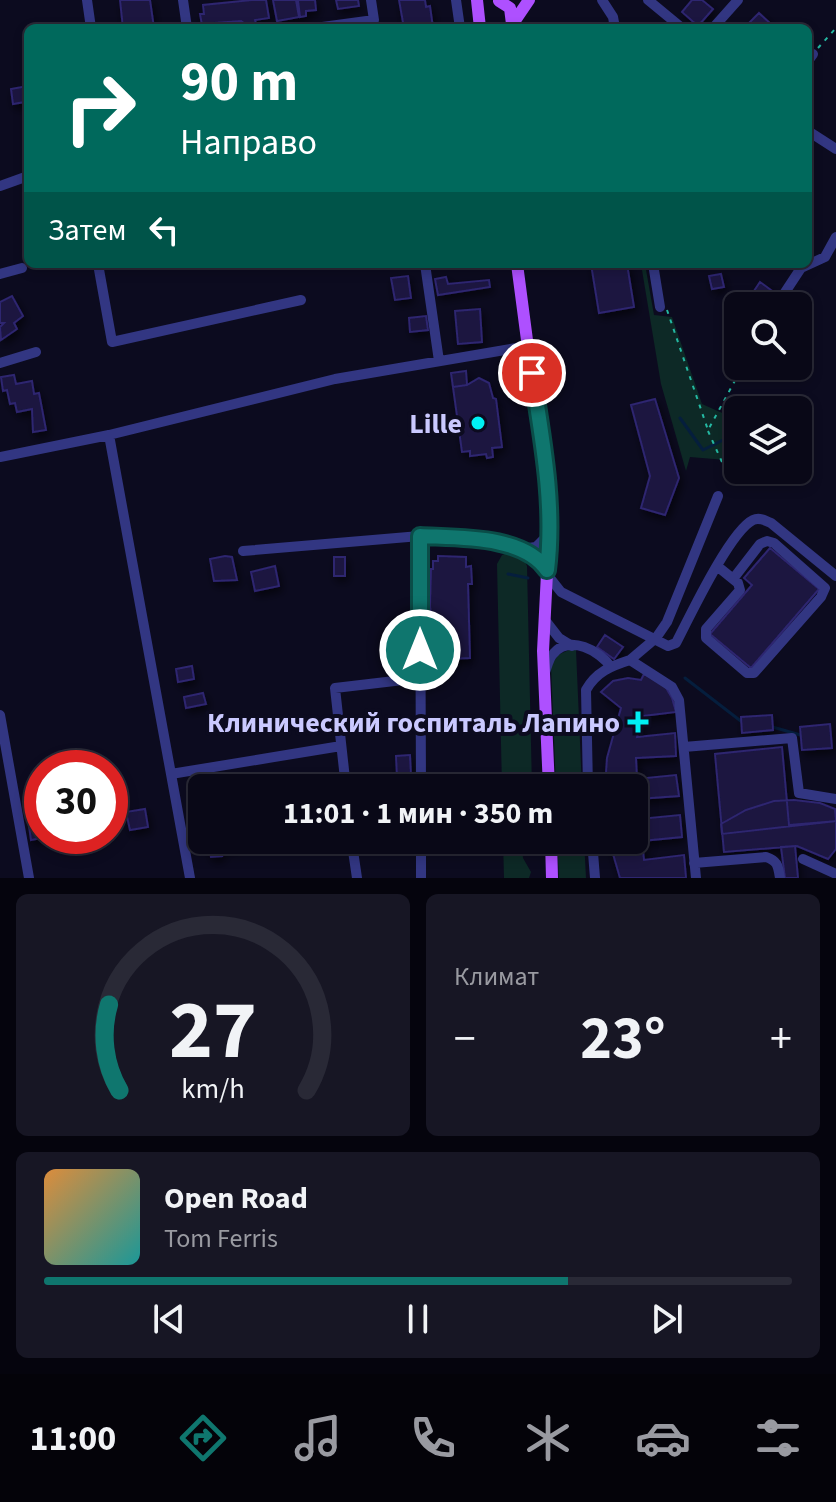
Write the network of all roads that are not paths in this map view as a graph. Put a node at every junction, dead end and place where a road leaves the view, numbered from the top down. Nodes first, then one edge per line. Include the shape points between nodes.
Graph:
1 (87, 0) edge
2 (183, 0) edge
3 (371, 0) edge
4 (456, 0) edge
5 (477, 0) edge
6 (499, 0) edge
7 (529, 0) edge
8 (602, 0) edge
9 (648, 0) edge
10 (738, 0) edge
11 (90, 24) edge
12 (186, 24) edge
13 (374, 24) edge
14 (459, 24) edge
15 (480, 24) edge
16 (511, 24) edge
17 (513, 24) edge
18 (614, 24) edge
19 (677, 24) edge
20 (717, 24) edge
21 (812, 134) edge
22 (836, 149) edge
23 (24, 177) edge
24 (0, 186) edge
25 (836, 237) edge
26 (812, 263) edge
27 (22, 268) dead end
28 (99, 268) edge
29 (426, 268) edge
30 (518, 268) edge
31 (654, 268) edge
32 (801, 268) edge
33 (0, 274) edge
34 (785, 292) edge
35 (301, 300) dead end
36 (660, 307) road end
37 (528, 346) junction
38 (36, 352) dead end
39 (439, 361) junction
40 (0, 363) edge
41 (109, 435) junction
42 (0, 457) edge
43 (718, 496) dead end
44 (550, 533) junction
45 (420, 536) junction
46 (521, 548) junction
47 (243, 551) dead end
48 (717, 566) junction
49 (546, 572) junction
50 (836, 576) edge
51 (733, 579) junction
52 (561, 592) junction
53 (544, 613) junction
54 (656, 638) junction
55 (572, 646) junction
56 (630, 660) junction
57 (611, 667) junction
58 (544, 674) junction
59 (420, 678) junction
60 (0, 715) edge
61 (341, 746) junction
62 (684, 747) junction
63 (171, 774) junction
64 (344, 774) edge
65 (421, 774) edge
66 (548, 774) edge
67 (588, 774) edge
68 (836, 799) edge
69 (354, 854) edge
70 (421, 854) edge
71 (551, 854) edge
72 (593, 854) edge
73 (803, 859) dead end
74 (694, 863) junction
75 (836, 874) edge
76 (29, 878) edge
77 (190, 878) edge
78 (357, 878) edge
79 (421, 878) edge
80 (552, 878) edge
81 (595, 878) edge
82 (696, 878) edge
83 (780, 878) edge

1 - 11 street
2 - 12 street
3 - 13 street
4 - 14 street
5 - 15 main road
6 - 15 main road via 484,6
6 - 16 main road via 512,11
7 - 17 main road
8 - 18 street
9 - 19 street
10 - 20 street
21 - 22 street
23 - 24 street
25 - 26 street via 825,257
27 - 33 street
28 - 35 street via 112,342
29 - 39 street
30 - 37 main road
31 - 36 street
32 - 34 street
37 - 39 street
37 - 44 main road
38 - 40 street
39 - 41 street via 335,379
41 - 42 street
41 - 63 street
43 - 54 street
44 - 46 street via 536,547
44 - 49 main road
45 - 46 street
45 - 47 street
45 - 59 street
46 - 49 street
48 - 50 street via 744,528 761,519
48 - 51 street
48 - 54 street via 676,643 668,646
49 - 52 street
49 - 53 main road
51 - 51 street via 740,590 706,629 706,638 747,673 754,673 825,588 767,541
52 - 53 street via 553,594
52 - 54 street
53 - 55 street via 559,638
53 - 58 main road
54 - 56 street
55 - 57 street via 595,651
55 - 58 street via 551,655
56 - 57 street
56 - 62 street via 672,687 679,700
57 - 67 street via 592,678 586,690
58 - 66 main road
59 - 61 street via 335,688
59 - 65 street
60 - 76 street
61 - 63 street
61 - 64 street
62 - 68 street via 792,738 799,793
62 - 74 street
63 - 77 street
69 - 78 street
70 - 79 street
71 - 80 main road
72 - 81 street
73 - 75 street
74 - 82 street
74 - 83 street via 766,857 778,865

